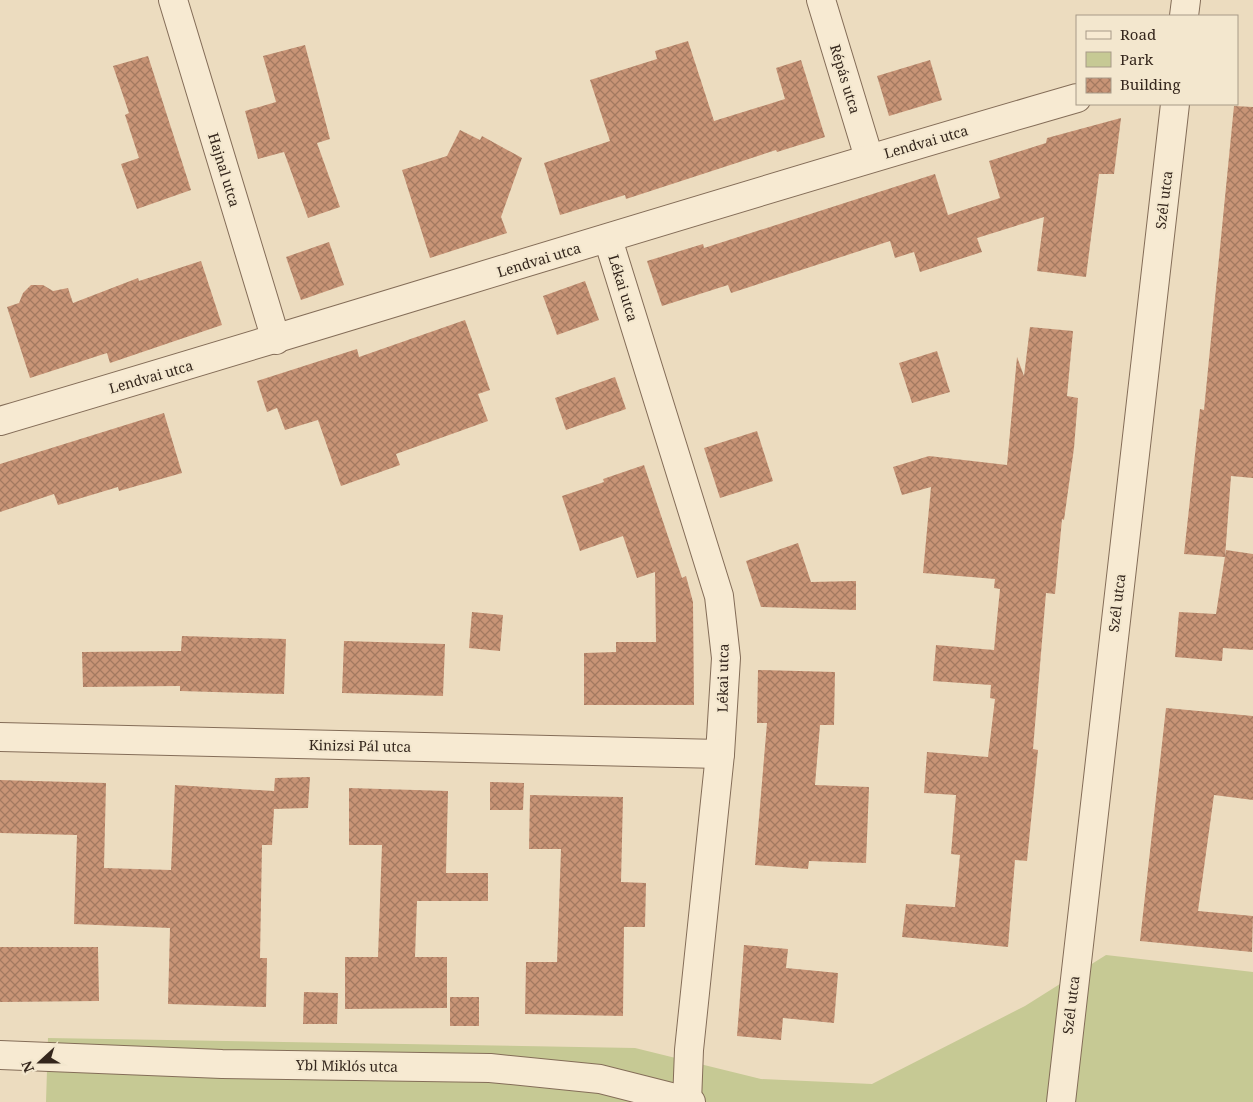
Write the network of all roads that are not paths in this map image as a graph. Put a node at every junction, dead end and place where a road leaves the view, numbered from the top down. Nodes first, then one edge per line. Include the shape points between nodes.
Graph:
1 (173, 0) edge
2 (821, 0) edge
3 (1186, 0) edge
4 (1184, 15) edge
5 (1076, 98) edge
6 (1175, 105) edge
7 (869, 158) junction
8 (608, 239) junction
9 (276, 340) junction
10 (0, 421) edge
11 (0, 737) edge
12 (720, 754) junction
13 (0, 1055) edge
14 (689, 1101) edge
15 (1061, 1102) edge

1 - 9 street, Hajnal utca
2 - 7 street, Répás utca
3 - 4 street
5 - 7 street, Lendvai utca
6 - 15 street, Szél utca
7 - 8 street, Lendvai utca
8 - 9 street, Lendvai utca
8 - 12 street, Lékai utca via 719,596 726,658
9 - 10 street, Lendvai utca
11 - 12 street, Kinizsi Pál utca
12 - 14 street, Lékai utca via 689,1050
13 - 14 street, Ybl Miklós utca via 222,1064 490,1068 600,1079

